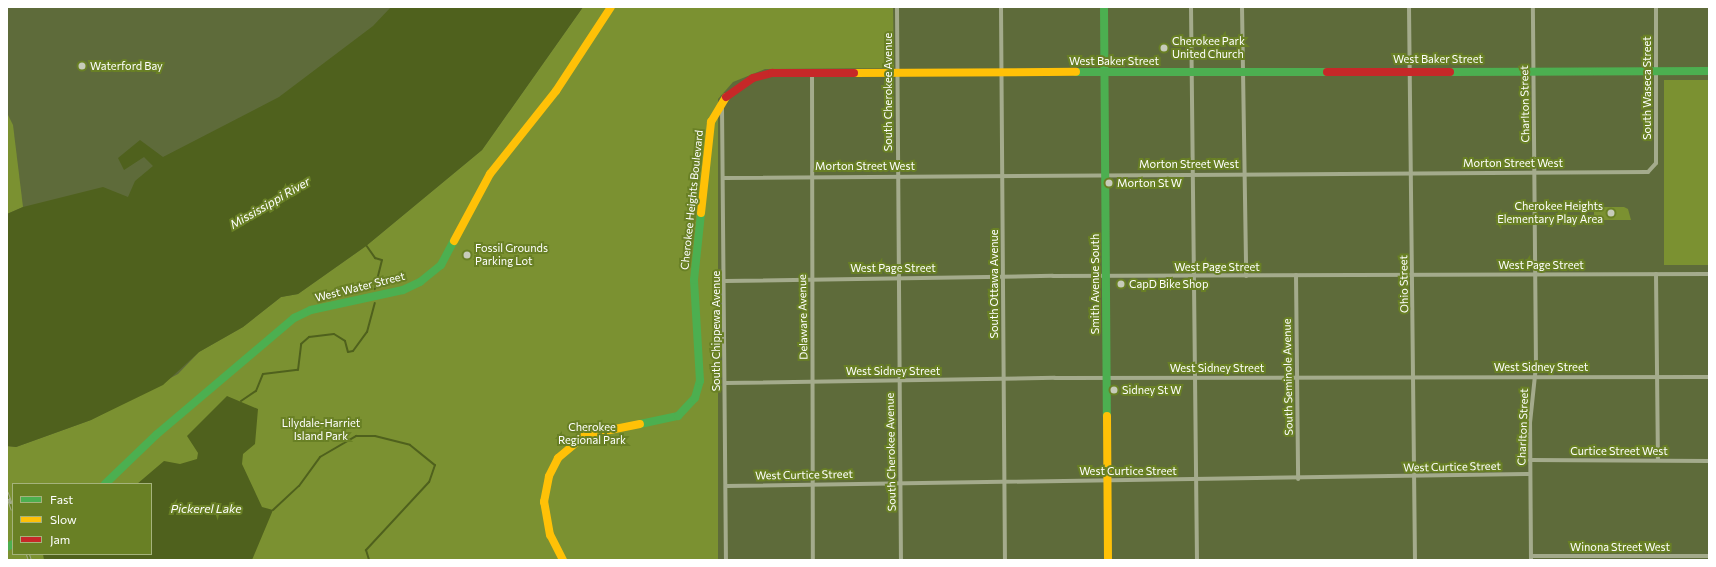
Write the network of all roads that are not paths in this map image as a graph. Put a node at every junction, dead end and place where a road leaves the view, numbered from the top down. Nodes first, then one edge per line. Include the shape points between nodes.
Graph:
1 (611, 7) edge
2 (897, 7) edge
3 (1001, 7) edge
4 (1104, 7) edge
5 (1191, 7) edge
6 (1242, 7) edge
7 (1409, 7) edge
8 (1534, 7) edge
9 (1656, 7) edge
10 (1410, 70) junction
11 (1533, 70) junction
12 (1656, 70) junction
13 (1709, 71) edge
14 (1001, 72) junction
15 (1104, 72) junction
16 (1192, 72) junction
17 (1243, 72) junction
18 (812, 73) junction
19 (897, 73) junction
20 (722, 103) junction
21 (1654, 169) joint
22 (1412, 172) junction
23 (1535, 172) junction
24 (1105, 173) junction
25 (1244, 173) junction
26 (1193, 174) junction
27 (898, 175) junction
28 (1002, 175) junction
29 (812, 176) junction
30 (724, 178) junction
31 (1535, 273) junction
32 (1413, 274) junction
33 (1656, 274) junction
34 (1709, 274) edge
35 (1296, 275) junction
36 (1003, 276) junction
37 (1105, 276) junction
38 (1194, 276) junction
39 (1246, 276) junction
40 (900, 277) junction
41 (812, 278) junction
42 (725, 280) junction
43 (1534, 375) junction
44 (1414, 376) junction
45 (1658, 376) junction
46 (1709, 376) edge
47 (1297, 377) junction
48 (1106, 378) junction
49 (1195, 378) junction
50 (900, 379) junction
51 (1004, 379) junction
52 (813, 380) junction
53 (725, 383) junction
54 (1530, 460) junction
55 (1658, 460) junction
56 (1709, 461) edge
57 (1530, 474) junction
58 (1414, 476) junction
59 (1196, 479) junction
60 (1298, 479) junction
61 (1107, 480) junction
62 (1004, 481) junction
63 (901, 482) junction
64 (106, 483) edge
65 (813, 483) junction
66 (726, 486) junction
67 (1709, 556) edge
68 (1531, 558) edge
69 (563, 560) edge
70 (726, 560) edge
71 (814, 560) edge
72 (901, 560) edge
73 (1005, 560) edge
74 (1108, 560) edge
75 (1197, 560) edge
76 (1415, 560) edge

1 - 64 street, West Water Street via 556,91 490,174 441,265 420,282 403,290 311,310 294,318 156,435
2 - 19 street, South Cherokee Avenue
3 - 14 street, South Ottawa Avenue
4 - 15 street, Smith Avenue South
5 - 16 street
6 - 17 street
7 - 10 street, Ohio Street
8 - 11 street, Charlton Street
9 - 12 street, South Waseca Street
10 - 11 street, West Baker Street
10 - 17 street, West Baker Street
10 - 22 street, Ohio Street
11 - 12 street, West Baker Street
11 - 23 street, Charlton Street
12 - 13 street, West Baker Street
12 - 21 street, South Waseca Street
14 - 15 street, West Baker Street
14 - 19 street, West Baker Street
14 - 28 street, South Ottawa Avenue
15 - 16 street, West Baker Street
15 - 24 street, Smith Avenue South
16 - 17 street, West Baker Street
16 - 26 street
17 - 25 street
18 - 19 street, West Baker Street
18 - 20 street, West Baker Street via 772,73 753,78 738,85
18 - 29 street, Delaware Avenue
19 - 27 street, South Cherokee Avenue
20 - 30 street, South Chippewa Avenue
20 - 69 street, Cherokee Heights Boulevard via 712,122 698,225 694,280 700,381 695,398 678,416 587,434 558,458 549,476 544,502 550,535
21 - 23 street, Morton Street West via 1648,172
22 - 23 street, Morton Street West
22 - 25 street, Morton Street West
22 - 32 street, Ohio Street
23 - 31 street, Charlton Street
24 - 26 street, Morton Street West
24 - 28 street, Morton Street West
24 - 37 street, Smith Avenue South
25 - 26 street, Morton Street West
25 - 39 street
26 - 38 street
27 - 28 street, Morton Street West
27 - 29 street, Morton Street West
27 - 40 street, South Cherokee Avenue
28 - 36 street, South Ottawa Avenue
29 - 30 street, Morton Street West
29 - 41 street, Delaware Avenue
30 - 42 street, South Chippewa Avenue
31 - 32 street, West Page Street
31 - 33 street, West Page Street
31 - 43 street, Charlton Street
32 - 35 street, West Page Street
32 - 44 street, Ohio Street
33 - 34 street, West Page Street
33 - 45 street
35 - 39 street, West Page Street
35 - 47 street, South Seminole Avenue
36 - 37 street, West Page Street
36 - 40 street, West Page Street
36 - 51 street, South Ottawa Avenue
37 - 38 street, West Page Street
37 - 48 street, Smith Avenue South
38 - 39 street, West Page Street
38 - 49 street
40 - 41 street, West Page Street
40 - 50 street, South Cherokee Avenue
41 - 42 street, West Page Street
41 - 52 street, Delaware Avenue
42 - 53 street, South Chippewa Avenue
43 - 44 street, West Sidney Street
43 - 45 street, West Sidney Street
43 - 54 street, Charlton Street
44 - 47 street, West Sidney Street
44 - 58 street, Ohio Street
45 - 46 street, West Sidney Street
45 - 55 street
47 - 49 street, West Sidney Street
47 - 60 street, South Seminole Avenue
48 - 49 street, West Sidney Street
48 - 51 street, West Sidney Street
48 - 61 street, Smith Avenue South
49 - 59 street
50 - 51 street, West Sidney Street
50 - 52 street, West Sidney Street
50 - 63 street, South Cherokee Avenue
51 - 62 street, South Ottawa Avenue
52 - 53 street, West Sidney Street
52 - 65 street, Delaware Avenue
53 - 66 street, South Chippewa Avenue
54 - 55 street, Curtice Street West
54 - 57 street, Charlton Street
55 - 56 street, Curtice Street West
57 - 58 street, West Curtice Street
57 - 68 street, Charlton Street
58 - 60 street, West Curtice Street
58 - 76 street, Ohio Street
59 - 60 street, West Curtice Street
59 - 61 street, West Curtice Street
59 - 75 street
61 - 62 street, West Curtice Street
61 - 74 street, Smith Avenue South
62 - 63 street, West Curtice Street
62 - 73 street, South Ottawa Avenue
63 - 65 street, West Curtice Street
63 - 72 street, South Cherokee Avenue
65 - 66 street, West Curtice Street
65 - 71 street, Delaware Avenue
66 - 70 street, South Chippewa Avenue
67 - 68 street, Winona Street West

